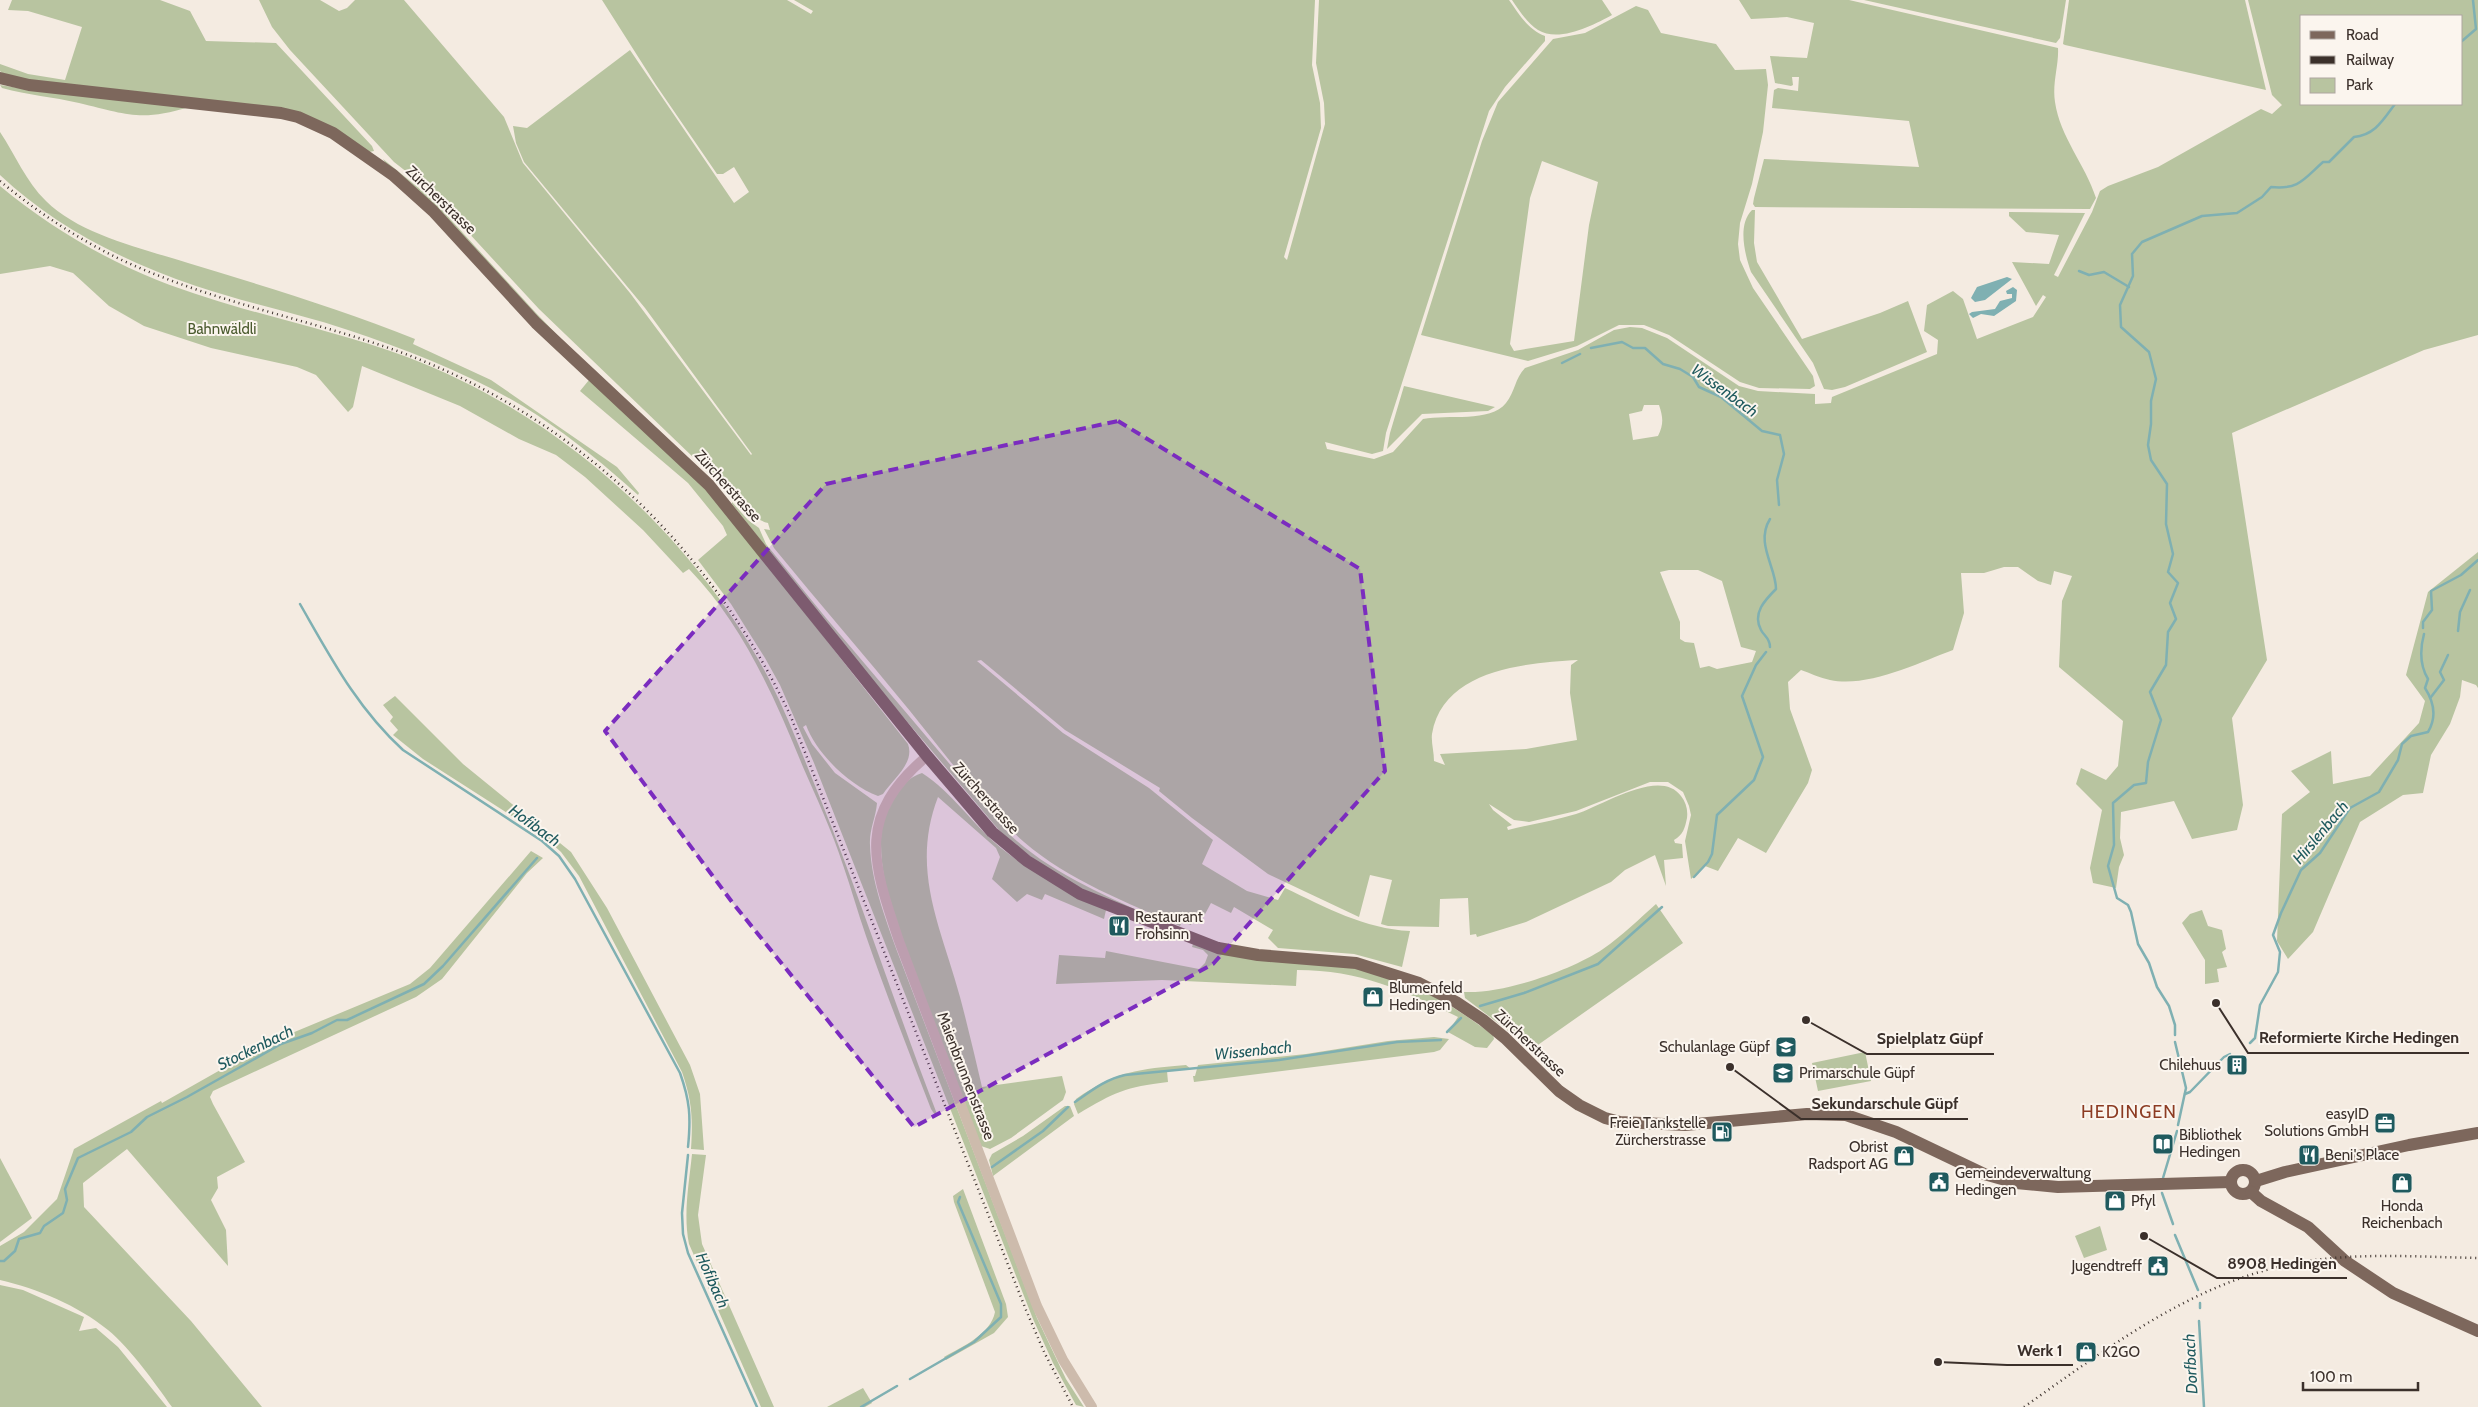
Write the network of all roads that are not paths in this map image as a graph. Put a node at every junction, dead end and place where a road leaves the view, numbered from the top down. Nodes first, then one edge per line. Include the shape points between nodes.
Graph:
1 (0, 78) edge
2 (927, 756) junction
3 (2478, 1133) edge
4 (2231, 1182) junction
5 (2254, 1186) junction
6 (2478, 1330) edge
7 (1092, 1407) edge

1 - 2 main road, Zürcherstrasse via 281,113 332,133 376,162 433,211 536,324 709,486
2 - 4 main road, Zürcherstrasse via 992,832 1027,861 1080,894 1218,948 1258,955 1350,962 1418,983 1478,1016 1559,1091 1605,1118 1636,1124 1684,1126 1807,1114 1846,1114 1896,1132 1984,1174 2016,1183 2058,1187
2 - 7 street, Maienbrunnenstrasse via 896,786 880,816 876,850 885,894 899,941 1038,1306 1063,1360
3 - 5 main road via 2285,1172
4 - 5 main road via 2237,1193 2244,1195
4 - 5 main road via 2234,1174 2243,1170 2252,1174
5 - 6 main road via 2261,1201 2308,1227 2345,1261 2393,1293

